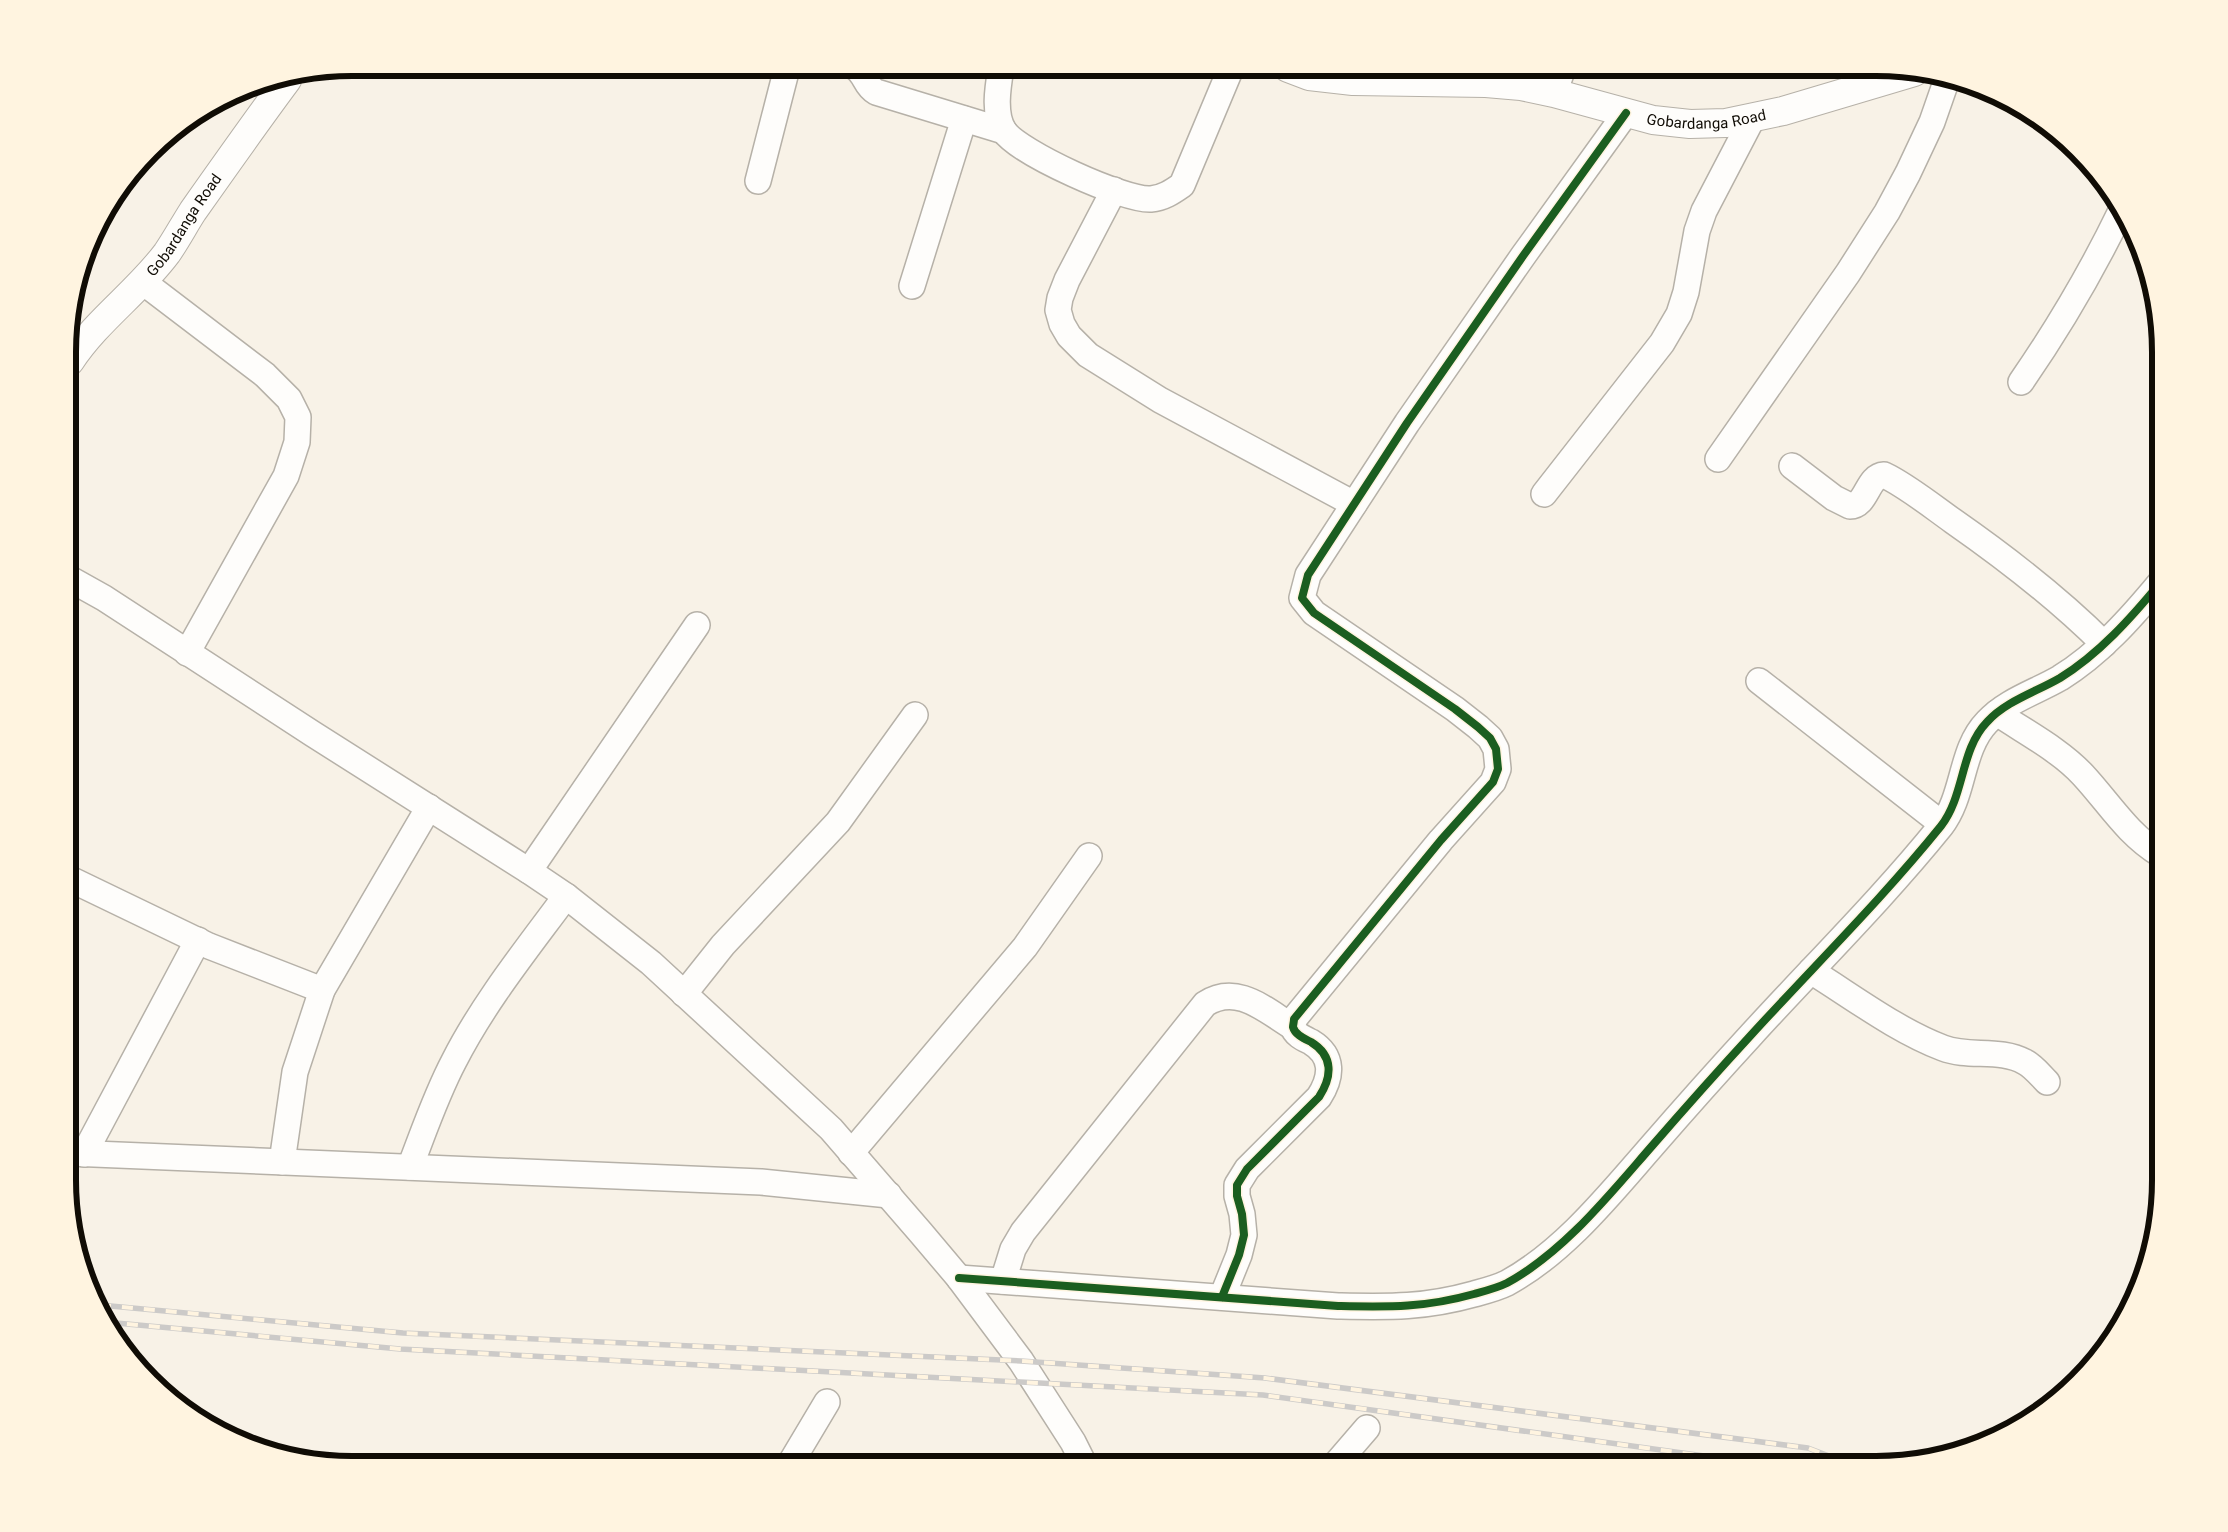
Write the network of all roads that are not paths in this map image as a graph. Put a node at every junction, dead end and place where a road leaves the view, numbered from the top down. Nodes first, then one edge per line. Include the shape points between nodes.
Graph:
1 (786, 76) edge
2 (864, 76) edge
3 (1000, 76) edge
4 (1227, 76) edge
5 (1309, 76) edge
6 (1447, 76) edge
7 (1471, 76) edge
8 (1875, 76) edge
9 (1856, 78) edge
10 (1558, 80) edge
11 (1945, 85) edge
12 (283, 86) edge
13 (1626, 113) junction
14 (1753, 117) junction
15 (964, 119) junction
16 (1004, 131) junction
17 (758, 180) dead end
18 (1114, 190) junction
19 (2117, 218) edge
20 (142, 282) junction
21 (912, 286) dead end
22 (76, 351) edge
23 (2021, 382) dead end
24 (1718, 459) dead end
25 (1792, 466) dead end
26 (1544, 494) dead end
27 (1354, 504) junction
28 (76, 582) edge
29 (2152, 592) edge
30 (698, 625) dead end
31 (2104, 644) junction
32 (187, 653) junction
33 (1759, 681) dead end
34 (1996, 713) junction
35 (915, 715) dead end
36 (429, 807) junction
37 (1942, 824) junction
38 (2152, 848) edge
39 (1088, 856) dead end
40 (529, 871) junction
41 (76, 882) edge
42 (566, 896) junction
43 (198, 940) junction
44 (1811, 971) junction
45 (322, 990) junction
46 (684, 994) junction
47 (1293, 1027) junction
48 (2047, 1082) dead end
49 (851, 1153) junction
50 (77, 1154) edge
51 (282, 1162) junction
52 (410, 1167) junction
53 (889, 1195) junction
54 (959, 1278) junction
55 (1003, 1281) junction
56 (1222, 1297) junction
57 (827, 1402) dead end
58 (1367, 1428) dead end
59 (795, 1456) edge
60 (1080, 1456) edge
61 (1343, 1456) edge

1 - 17 street
2 - 15 street via 869,88 876,92
3 - 16 street via 998,112
4 - 18 street via 1182,185 1169,194 1150,199
5 - 6 main road, Gobardanga Road via 1353,81
7 - 10 main road, Gobardanga Road via 1521,86
8 - 9 main road, Gobardanga Road
9 - 14 main road, Gobardanga Road via 1783,111
10 - 13 main road, Gobardanga Road
11 - 24 street via 1932,122 1887,212
12 - 20 main road, Gobardanga Road via 167,253
13 - 14 main road, Gobardanga Road via 1690,124 1726,123
13 - 27 street via 1473,328
14 - 26 street via 1704,210 1679,314 1662,342
15 - 16 street
15 - 21 street
16 - 18 street via 1035,156
18 - 27 street via 1060,298 1058,310 1069,336 1088,355 1160,400
19 - 23 street via 2054,335
20 - 22 main road, Gobardanga Road via 97,325
20 - 32 street via 265,375 289,399 298,417 298,442 286,476
25 - 31 street via 1850,506 1859,503 1876,478 1881,475 1890,478 2029,577
27 - 47 street via 1308,575 1302,598 1314,613 1478,727 1490,738 1496,750 1498,769 1494,782 1441,840 1299,1012
28 - 32 street
29 - 31 street
30 - 40 street
31 - 34 street via 2059,678
32 - 36 street
33 - 37 street
34 - 37 street via 1974,741 1956,800
34 - 38 street via 2082,774 2118,820
35 - 46 street via 838,822 723,945
36 - 40 street
36 - 45 street
37 - 44 street
39 - 49 street via 1025,947
40 - 42 street
41 - 43 street
42 - 46 street via 651,963
42 - 52 street via 504,981 454,1060
43 - 45 street
43 - 50 street
44 - 48 street via 1928,1042 1956,1052 2017,1058
44 - 56 street via 1617,1187 1555,1249 1505,1284 1442,1303 1411,1307 1338,1306
45 - 51 street via 295,1072
46 - 49 street via 831,1129
47 - 55 street via 1240,996 1229,994 1205,1004 1023,1232 1013,1249
47 - 56 street via 1323,1052 1330,1075 1319,1097 1248,1169 1237,1185 1244,1235
49 - 53 street
50 - 51 street
51 - 52 street
52 - 53 street via 761,1182
53 - 54 street
54 - 55 street
54 - 60 street via 1021,1361
55 - 56 street
57 - 59 street
58 - 61 street

